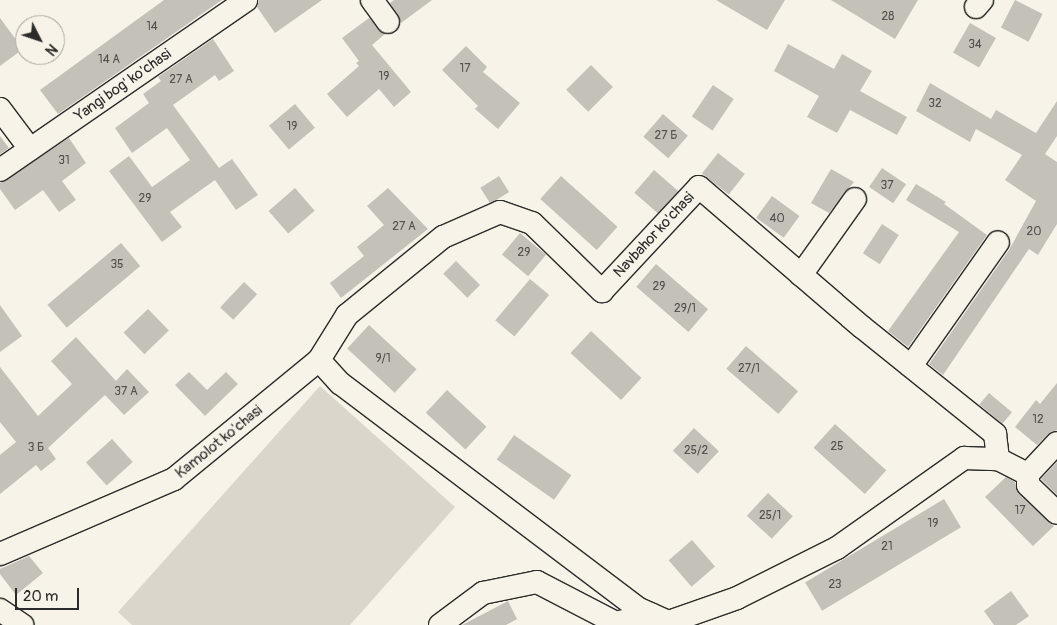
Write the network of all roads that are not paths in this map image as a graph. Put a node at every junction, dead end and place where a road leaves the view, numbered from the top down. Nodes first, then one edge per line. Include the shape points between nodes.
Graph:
1 (246, 0) edge
2 (372, 0) edge
3 (388, 22) dead end
4 (0, 109) edge
5 (30, 149) junction
6 (0, 170) edge
7 (855, 199) dead end
8 (998, 242) dead end
9 (801, 275) junction
10 (319, 360) junction
11 (911, 366) junction
12 (1057, 443) edge
13 (998, 460) junction
14 (1028, 474) junction
15 (1057, 513) edge
16 (0, 554) edge
17 (0, 610) edge
18 (660, 618) junction
19 (22, 625) edge
20 (440, 625) edge

1 - 5 street, Yangi bog' ko'chasi
2 - 3 street
4 - 5 street
5 - 6 street, Yangi bog' ko'chasi
7 - 9 street
8 - 11 street
9 - 10 street, Navbahor ko'chasi via 699,187 602,291 532,222 500,212 442,237 347,315
9 - 11 street, Navbahor ko'chasi
10 - 16 street, Kamolot ko'chasi via 174,479
10 - 18 street via 340,383 629,602
11 - 13 street, Navbahor ko'chasi via 995,434
12 - 14 street
13 - 14 street
13 - 18 street via 964,458 837,548 737,598
14 - 15 street via 1028,485
17 - 19 street
18 - 20 street via 616,623 537,582 483,593

